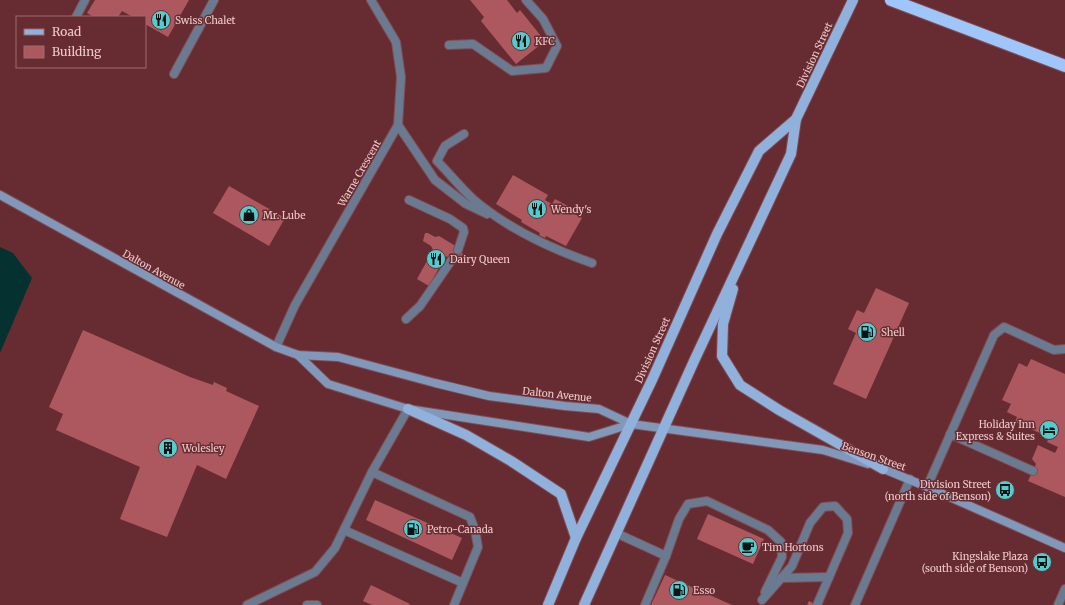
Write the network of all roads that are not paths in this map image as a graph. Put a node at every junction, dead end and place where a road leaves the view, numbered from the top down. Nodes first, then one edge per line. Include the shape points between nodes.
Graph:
1 (85, 0) edge
2 (214, 0) edge
3 (371, 0) edge
4 (526, 0) edge
5 (853, 0) edge
6 (891, 0) edge
7 (77, 16) edge
8 (449, 45) dead end
9 (1065, 66) edge
10 (174, 74) dead end
11 (796, 119) junction
12 (398, 125) junction
13 (464, 134) dead end
14 (0, 196) edge
15 (409, 200) dead end
16 (501, 221) junction
17 (458, 250) dead end
18 (453, 258) dead end
19 (740, 260) junction
20 (592, 263) dead end
21 (406, 319) dead end
22 (276, 347) junction
23 (1065, 349) edge
24 (298, 355) junction
25 (408, 408) junction
26 (631, 424) junction
27 (663, 428) junction
28 (950, 434) junction
29 (884, 469) junction
30 (1033, 471) dead end
31 (372, 472) junction
32 (910, 480) junction
33 (927, 486) junction
34 (344, 530) junction
35 (616, 533) junction
36 (576, 538) junction
37 (1065, 548) edge
38 (666, 556) junction
39 (829, 577) junction
40 (782, 578) junction
41 (464, 583) junction
42 (1065, 589) edge
43 (247, 605) edge
44 (307, 605) edge
45 (317, 605) edge
46 (454, 605) edge
47 (548, 605) edge
48 (584, 605) edge
49 (645, 605) edge
50 (817, 605) edge
51 (855, 605) edge
52 (1058, 605) edge

1 - 7 street
2 - 10 street
3 - 12 street, Warne Crescent via 396,42 401,77
4 - 8 street via 543,18 557,46 546,68 512,71 473,44
5 - 11 main road, Division Street
6 - 9 highway
11 - 19 main road, Division Street via 791,154
11 - 26 main road, Division Street via 759,151 717,234
12 - 16 street via 435,180 466,204
12 - 22 street, Warne Crescent via 296,305
13 - 16 street via 444,146 437,161 472,198
14 - 22 street, Dalton Avenue
15 - 17 street via 464,228
16 - 20 street via 554,250
18 - 21 street via 420,306
19 - 27 main road, Division Street
19 - 29 main road via 723,324 722,356 740,385
22 - 24 street, Dalton Avenue
23 - 28 street via 1054,350 1004,326 994,335
24 - 25 street, Dalton Avenue via 328,384
24 - 26 street, Dalton Avenue via 338,357 489,396 599,409
25 - 26 street, Dalton Avenue via 589,437
25 - 31 street
25 - 36 main road via 472,439 561,494
26 - 27 street, Benson Street
26 - 36 main road, Division Street
27 - 29 street, Benson Street via 823,450
27 - 35 main road, Division Street via 642,480
28 - 30 street
28 - 33 street
29 - 32 street, Benson Street
31 - 34 street
31 - 41 street via 470,517 478,548
32 - 33 street, Benson Street
32 - 51 street
33 - 37 street, Benson Street
34 - 41 street
34 - 43 street via 335,548 315,572
35 - 38 street
35 - 48 main road, Division Street
36 - 47 main road, Division Street
38 - 40 street via 679,519 688,504 706,501 768,530 781,542 782,557 762,600
38 - 49 street
39 - 40 street
39 - 40 street via 848,533 847,519 835,506 823,507 810,523 792,566
39 - 50 street
41 - 46 street
42 - 52 street
44 - 45 street

